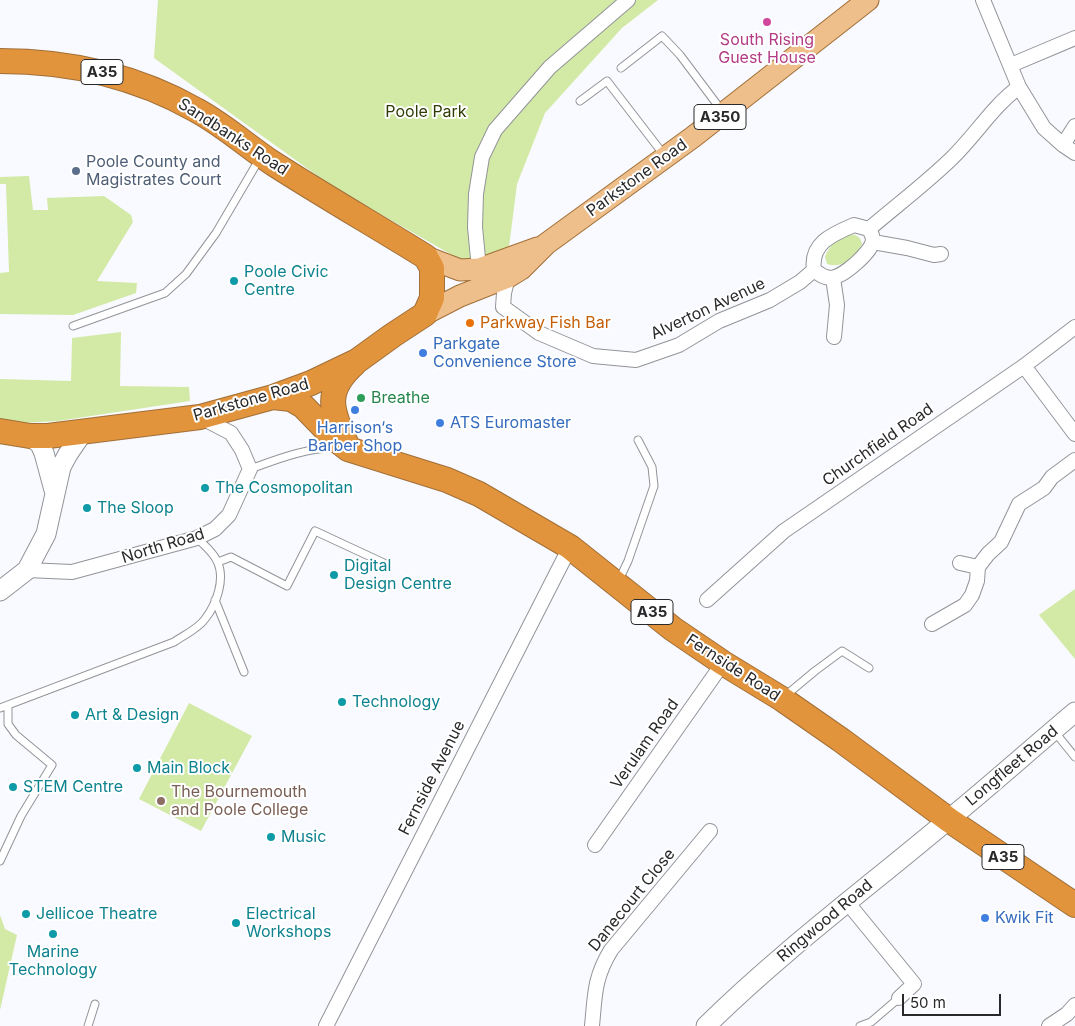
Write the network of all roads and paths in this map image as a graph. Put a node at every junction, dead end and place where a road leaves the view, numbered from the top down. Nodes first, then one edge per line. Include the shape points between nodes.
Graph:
1 (628, 0) edge
2 (868, 0) edge
3 (983, 0) edge
4 (1075, 38) edge
5 (0, 61) edge
6 (1012, 65) junction
7 (621, 68) dead end
8 (1019, 87) junction
9 (580, 101) dead end
10 (724, 113) junction
11 (1075, 126) edge
12 (1069, 149) edge
13 (261, 156) junction
14 (666, 157) junction
15 (871, 235) junction
16 (546, 244) junction
17 (941, 254) dead end
18 (429, 268) junction
19 (479, 269) junction
20 (814, 270) junction
21 (508, 277) junction
22 (833, 278) junction
23 (425, 314) junction
24 (73, 326) dead end
25 (1075, 327) edge
26 (834, 337) dead end
27 (358, 361) junction
28 (1024, 366) junction
29 (273, 397) junction
30 (200, 417) junction
31 (83, 432) junction
32 (1, 433) edge
33 (1075, 434) edge
34 (30, 436) junction
35 (638, 440) dead end
36 (348, 448) junction
37 (1075, 460) edge
38 (250, 469) junction
39 (55, 494) junction
40 (196, 538) junction
41 (570, 547) junction
42 (218, 562) junction
43 (960, 563) dead end
44 (386, 564) dead end
45 (978, 567) junction
46 (26, 570) junction
47 (617, 585) junction
48 (0, 591) edge
49 (216, 600) junction
50 (707, 600) dead end
51 (932, 624) dead end
52 (723, 663) junction
53 (869, 668) dead end
54 (244, 672) dead end
55 (782, 699) junction
56 (8, 705) junction
57 (0, 708) edge
58 (1075, 712) edge
59 (1054, 730) junction
60 (1075, 757) edge
61 (949, 820) junction
62 (710, 832) dead end
63 (595, 845) dead end
64 (0, 861) edge
65 (847, 902) junction
66 (1075, 905) edge
67 (900, 998) joint
68 (95, 1004) dead end
69 (1075, 1005) edge
70 (88, 1026) edge
71 (326, 1026) edge
72 (592, 1026) edge
73 (706, 1026) edge
74 (860, 1026) edge
75 (1049, 1026) edge

1 - 19 street via 550,67 495,130 482,157 476,194
2 - 10 main road, Parkstone Road / A350
3 - 6 street
4 - 6 street
5 - 13 highway, Sandbanks Road / A35 via 27,61 94,70 152,88 198,110
6 - 8 street
7 - 10 lane via 662,36
8 - 12 street via 1044,128
8 - 15 street via 1006,97 951,160
9 - 14 lane via 607,81
10 - 14 main road, Parkstone Road / A350
11 - 12 street
13 - 18 highway, Sandbanks Road / A35
13 - 24 lane via 216,233 186,274 165,293
14 - 16 main road, Parkstone Road / A350
15 - 17 street via 934,256
15 - 20 street via 854,225 835,233 814,254
15 - 22 street via 869,249 848,271
16 - 19 main road, Parkstone Road / A350
16 - 21 main road, Parkstone Road / A350
18 - 19 main road, Parkstone Road / A350
18 - 23 highway via 432,298
20 - 21 street, Alverton Avenue via 770,300 719,321 679,344 636,360 593,356 539,333 503,307
20 - 22 street via 823,277
21 - 23 main road, Parkstone Road / A350
22 - 26 street via 837,305
23 - 27 highway, Parkstone Road / A35
25 - 28 street, Churchfield Road
27 - 29 highway, Parkstone Road / A35
27 - 36 highway, A35 via 345,372 333,400 335,417
28 - 33 street
28 - 50 street, Churchfield Road via 784,531
29 - 30 highway, Parkstone Road / A35
29 - 36 highway, Fernside Road / A35 via 291,399 303,406
30 - 31 highway, Parkstone Road / A35
30 - 38 street via 231,433
31 - 34 highway, Parkstone Road / A35
31 - 39 main road via 61,467
32 - 34 highway, Parkstone Road / A35
34 - 39 main road via 40,444 44,453
35 - 47 lane via 652,466 654,486
36 - 38 lane, Fernside Road via 318,448
36 - 41 highway, Fernside Road / A35 via 447,480 478,494
37 - 45 street via 1052,477 1044,488 1019,504 1002,542
38 - 40 street, North Road via 229,516 215,529
39 - 46 main road via 46,534
40 - 42 lane
40 - 46 street, North Road via 72,572
41 - 47 highway, Fernside Road / A35
41 - 71 street, Fernside Avenue
42 - 44 lane via 231,557 287,586 315,531
42 - 49 lane via 221,576
43 - 45 street
45 - 51 street via 977,581 966,605
46 - 48 main road
47 - 52 highway, Fernside Road / A35
49 - 54 lane
49 - 56 lane via 205,620 174,642
52 - 55 highway, Fernside Road / A35
52 - 63 street, Verulam Road
53 - 55 lane via 842,651
55 - 61 highway, Fernside Road / A35
56 - 57 lane
56 - 64 lane via 8,724 16,735 52,765 21,816
58 - 59 main road, Longfleet Road
59 - 60 lane
59 - 61 main road, Longfleet Road
61 - 65 main road, Ringwood Road
61 - 66 highway, Fernside Road / A35
62 - 72 street, Danecourt Close via 602,966
65 - 67 street via 914,984
65 - 73 main road, Ringwood Road via 735,997
67 - 74 lane via 871,1022
68 - 70 lane
69 - 75 street

